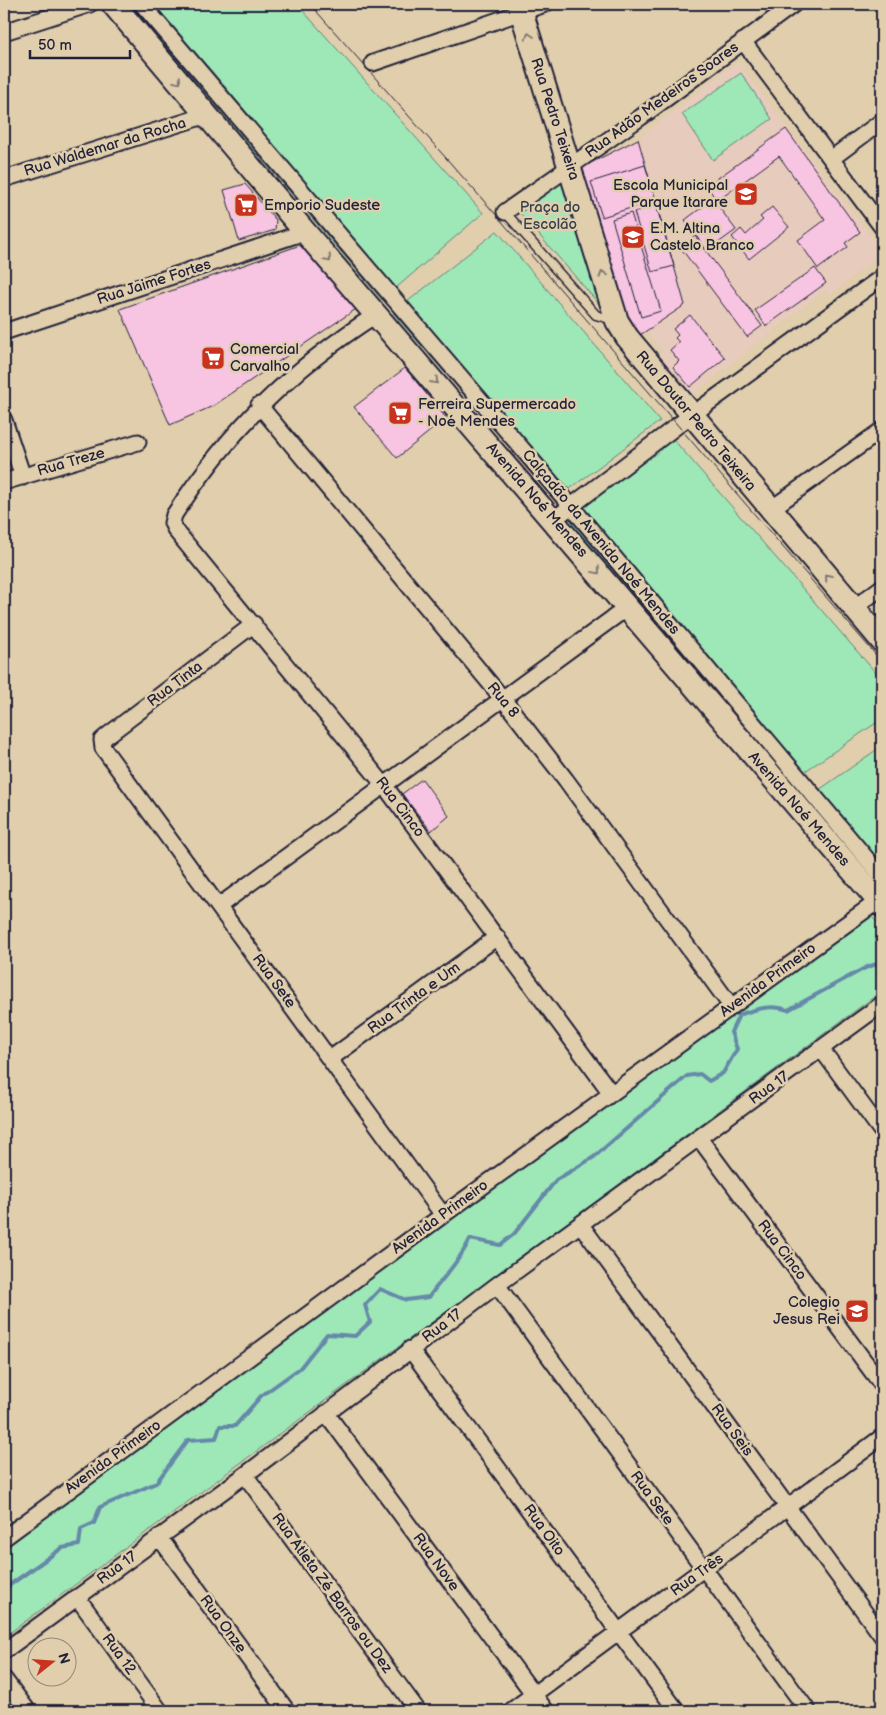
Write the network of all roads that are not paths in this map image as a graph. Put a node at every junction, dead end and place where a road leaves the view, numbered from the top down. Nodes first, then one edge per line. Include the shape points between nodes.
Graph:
1 (90, 4) edge
2 (113, 4) edge
3 (142, 4) edge
4 (545, 4) edge
5 (794, 4) edge
6 (520, 8) edge
7 (4, 32) edge
8 (743, 41) junction
9 (373, 63) dead end
10 (207, 116) junction
11 (882, 121) edge
12 (831, 159) junction
13 (571, 166) junction
14 (4, 180) edge
15 (505, 212) joint
16 (882, 227) edge
17 (305, 232) junction
18 (882, 277) edge
19 (377, 314) junction
20 (617, 321) junction
21 (4, 332) edge
22 (259, 405) junction
23 (692, 416) junction
24 (4, 420) edge
25 (882, 430) edge
26 (138, 442) dead end
27 (23, 476) junction
28 (4, 482) edge
29 (571, 506) junction
30 (771, 509) junction
31 (553, 520) junction
32 (882, 587) edge
33 (628, 607) junction
34 (854, 608) junction
35 (254, 624) junction
36 (882, 641) edge
37 (503, 699) junction
38 (103, 748) joint
39 (384, 786) junction
40 (882, 877) edge
41 (880, 903) edge
42 (219, 906) junction
43 (497, 937) junction
44 (882, 1004) edge
45 (731, 1006) junction
46 (822, 1050) junction
47 (330, 1059) junction
48 (612, 1093) junction
49 (882, 1132) edge
50 (700, 1138) junction
51 (443, 1214) junction
52 (581, 1225) junction
53 (497, 1285) junction
54 (410, 1349) junction
55 (882, 1385) edge
56 (326, 1413) junction
57 (882, 1437) edge
58 (245, 1476) junction
59 (788, 1507) junction
60 (158, 1537) junction
61 (4, 1538) edge
62 (704, 1570) junction
63 (77, 1597) junction
64 (619, 1632) junction
65 (882, 1636) edge
66 (4, 1651) edge
67 (4, 1679) edge
68 (534, 1694) junction
69 (28, 1711) edge
70 (160, 1711) edge
71 (287, 1711) edge
72 (418, 1711) edge
73 (511, 1711) edge
74 (546, 1711) edge
75 (677, 1711) edge
76 (808, 1711) edge

1 - 7 street
2 -> 10 main road, Avenida Noé Mendes
3 - 29 street, Calçadão da Avenida Noé Mendes
4 - 6 street
5 - 8 street, Rua Adão Medeiros Soares
6 - 9 street
13 -> 6 main road, Rua Pedro Teixeira
8 - 12 street
8 - 13 street, Rua Adão Medeiros Soares
10 - 14 street, Rua Waldemar da Rocha
10 - 17 main road, Avenida Noé Mendes
11 - 12 street
12 - 16 street
13 - 15 street, Rua Adão Medeiros Soares
20 -> 13 main road, Rua Pedro Teixeira
15 - 20 lane via 596,316
17 -> 19 main road, Avenida Noé Mendes
17 - 21 street, Rua Jaime Fortes
18 - 23 street
19 - 22 street via 319,354
19 -> 31 main road, Avenida Noé Mendes
20 - 23 main road, Rua Doutor Pedro Teixeira via 626,337
22 - 35 street, Rua Cinco via 208,463 175,513 172,523
22 - 37 street, Rua 8
23 - 29 street
23 - 30 main road, Rua Doutor Pedro Teixeira
24 - 27 street
25 - 30 street
26 - 27 street, Rua Treze
27 - 28 street, Rua Treze
29 - 31 street
29 - 40 street, Calçadão da Avenida Noé Mendes
34 -> 30 main road, Rua Doutor Pedro Teixeira
31 -> 33 main road, Avenida Noé Mendes
32 - 34 street
33 - 37 street
33 - 41 main road, Avenida Noé Mendes
34 - 36 main road, Rua Doutor Pedro Teixeira
35 - 38 street, Rua Tinta via 108,735 102,740
35 - 39 street, Rua Cinco
37 - 39 street
37 - 45 street, Rua 8
38 - 42 street, Rua Sete
39 - 42 street
39 - 43 street, Rua Cinco
41 - 45 street, Avenida Primeiro
42 - 47 street, Rua Sete
43 - 47 street, Rua Trinta e Um
43 - 48 street, Rua Cinco
44 - 46 street, Rua 17
45 - 48 street, Avenida Primeiro
46 - 49 street
46 - 50 street, Rua 17
47 - 51 street, Rua Sete
48 - 51 street, Avenida Primeiro
50 - 52 street, Rua 17
50 - 55 street, Rua Cinco
51 - 61 street, Avenida Primeiro
52 - 53 street, Rua 17
52 - 59 street, Rua Seis
53 - 54 street, Rua 17
53 - 62 street, Rua Sete
54 - 56 street, Rua 17
54 - 64 street, Rua Oito
56 - 58 street, Rua 17
56 - 68 street, Rua Nove
57 - 59 street, Rua Três
58 - 60 street, Rua 17
58 - 72 street, Rua Atleta Zé Barros ou Dez
59 - 62 street, Rua Três
59 - 65 street, Rua Seis
60 - 63 street, Rua 17
60 - 71 street, Rua Onze
62 - 64 street, Rua Três
62 - 76 street, Rua Sete
63 - 66 street, Rua 17
63 - 70 street, Rua 12
64 - 68 street, Rua Três
64 - 75 street, Rua Oito
67 - 69 street
68 - 73 street, Rua Três
68 - 74 street, Rua Nove

